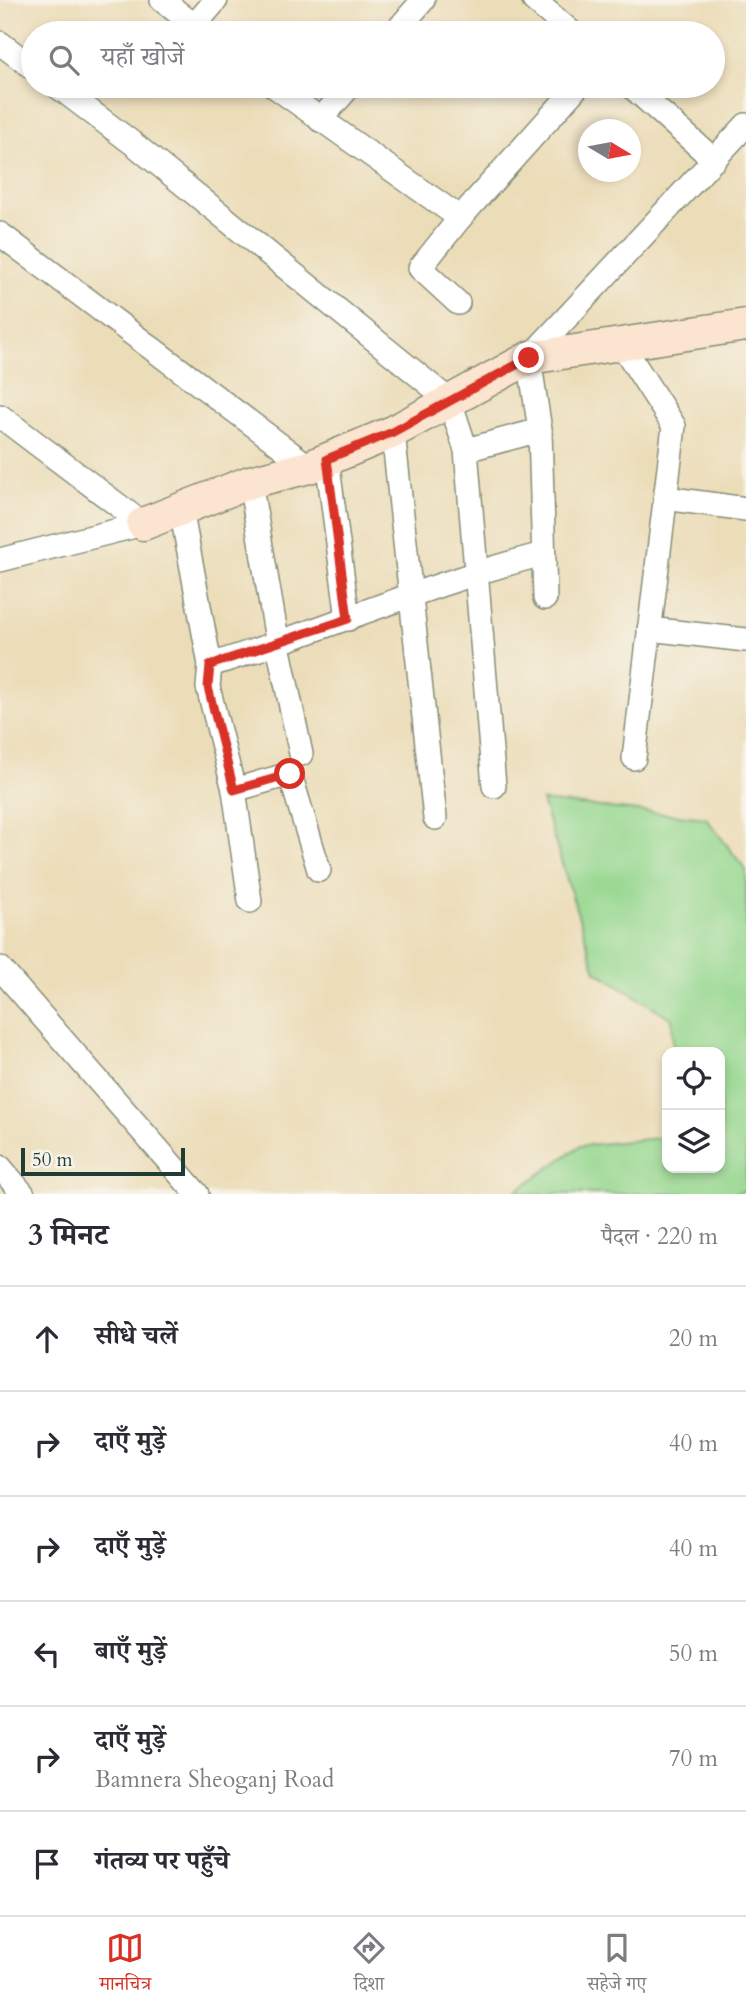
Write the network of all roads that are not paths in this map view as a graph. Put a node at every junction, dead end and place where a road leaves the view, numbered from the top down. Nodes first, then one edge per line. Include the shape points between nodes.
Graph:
1 (162, 0) edge
2 (216, 0) edge
3 (424, 0) edge
4 (534, 0) edge
5 (189, 21) edge
6 (204, 21) edge
7 (406, 21) edge
8 (558, 21) edge
9 (0, 43) edge
10 (21, 59) edge
11 (73, 98) edge
12 (290, 98) edge
13 (339, 98) edge
14 (567, 98) edge
15 (644, 98) edge
16 (320, 120) junction
17 (746, 125) edge
18 (714, 160) junction
19 (460, 218) junction
20 (0, 234) edge
21 (458, 303) dead end
22 (746, 325) edge
23 (622, 345) junction
24 (529, 358) junction
25 (450, 401) junction
26 (0, 416) edge
27 (540, 430) junction
28 (393, 432) junction
29 (466, 450) junction
30 (318, 463) junction
31 (250, 482) junction
32 (665, 498) junction
33 (181, 509) junction
34 (746, 509) edge
35 (143, 524) junction
36 (543, 554) junction
37 (0, 559) edge
38 (475, 572) junction
39 (413, 595) junction
40 (545, 598) dead end
41 (348, 619) junction
42 (649, 629) junction
43 (746, 640) edge
44 (278, 645) junction
45 (210, 665) junction
46 (301, 754) dead end
47 (634, 758) dead end
48 (494, 786) dead end
49 (234, 790) junction
50 (435, 818) dead end
51 (319, 870) dead end
52 (250, 901) dead end
53 (0, 968) edge
54 (0, 1167) edge
55 (23, 1194) edge
56 (197, 1194) edge

1 - 5 street
2 - 6 street
3 - 7 street
4 - 8 street
9 - 10 street
11 - 25 street
12 - 16 street
13 - 16 street
14 - 19 street
15 - 18 street
16 - 19 street
17 - 18 street
18 - 24 street
19 - 21 street via 421,268
20 - 30 street
22 - 23 main road
23 - 24 main road
23 - 32 street via 674,426
24 - 25 main road
24 - 27 street
25 - 28 main road
25 - 29 street
26 - 35 street
27 - 29 street
27 - 36 street
28 - 30 main road
28 - 39 street
29 - 38 street
30 - 31 main road
30 - 41 street
31 - 33 main road
31 - 44 street
32 - 34 street
32 - 42 street
33 - 35 main road
33 - 45 street
35 - 37 street
36 - 38 street
36 - 40 street
38 - 39 street
38 - 48 street
39 - 41 street
39 - 50 street
41 - 44 street
42 - 43 street
42 - 47 street
44 - 45 street
44 - 46 street
45 - 49 street via 208,687
49 - 51 street via 290,774
49 - 52 street
53 - 56 street
54 - 55 street

